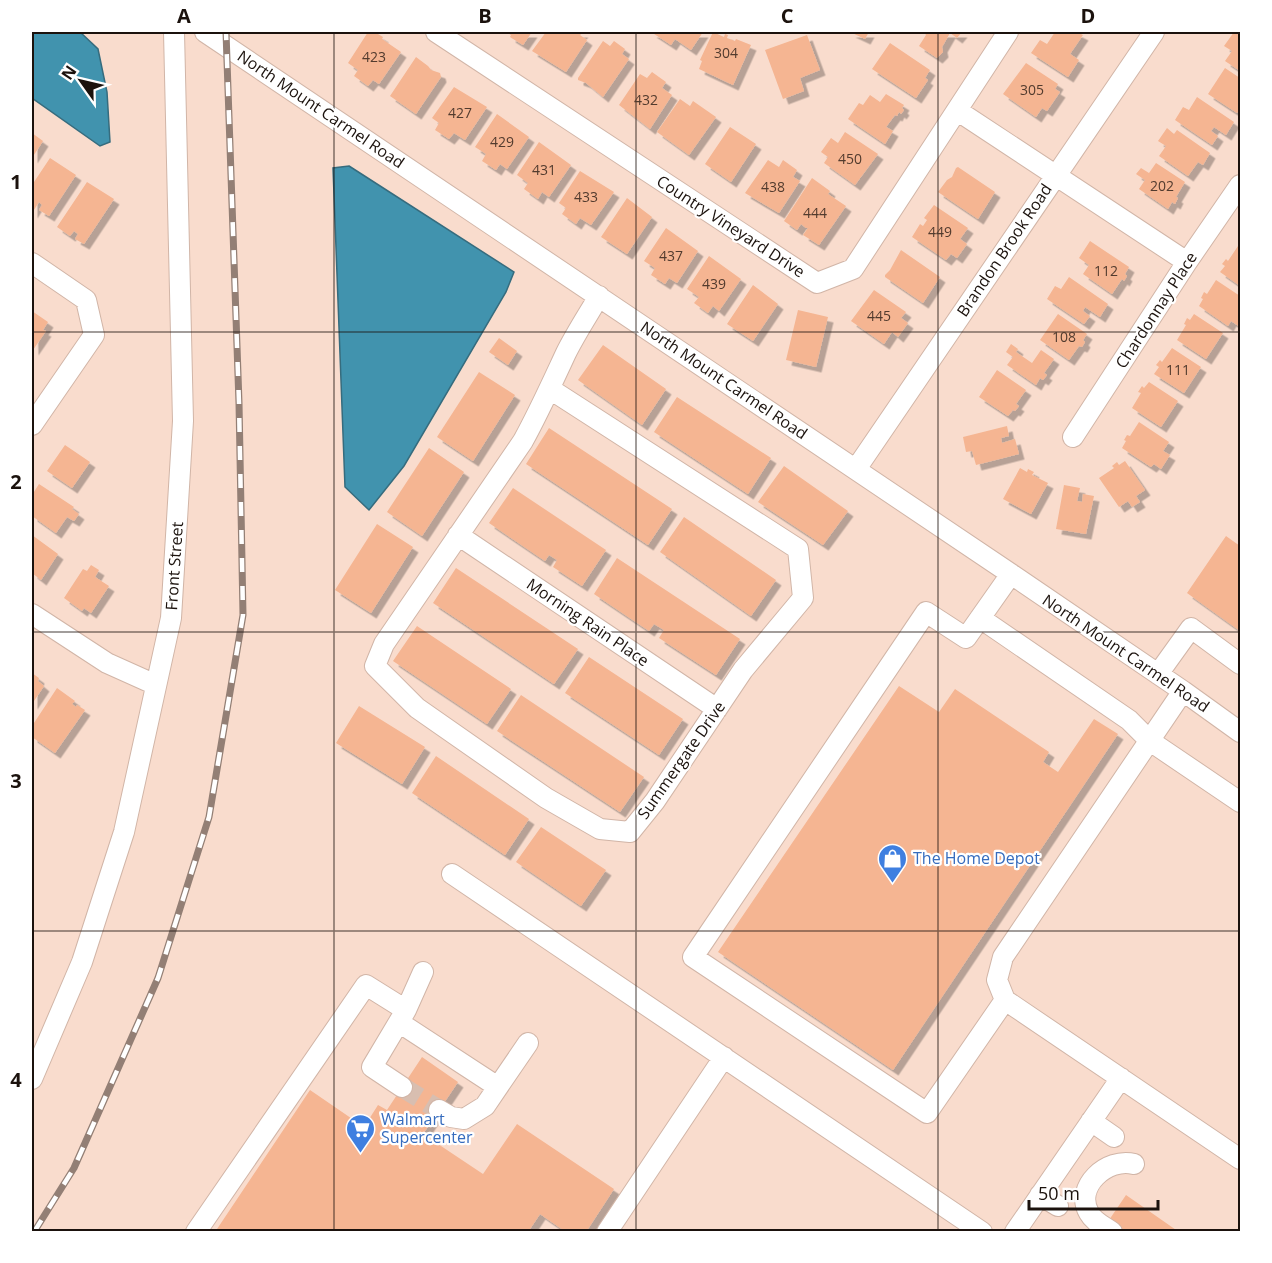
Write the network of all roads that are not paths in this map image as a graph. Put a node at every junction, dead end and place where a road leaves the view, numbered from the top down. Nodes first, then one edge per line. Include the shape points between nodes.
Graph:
1 (174, 32) edge
2 (205, 32) edge
3 (436, 32) edge
4 (1008, 32) edge
5 (1154, 32) edge
6 (958, 111) junction
7 (1055, 175) junction
8 (1240, 184) edge
9 (1187, 262) junction
10 (32, 263) edge
11 (599, 296) junction
12 (550, 389) junction
13 (32, 425) edge
14 (1073, 437) dead end
15 (856, 469) junction
16 (458, 536) junction
17 (1011, 574) junction
18 (32, 614) edge
19 (980, 618) junction
20 (1240, 664) edge
21 (1158, 674) junction
22 (156, 685) junction
23 (1184, 691) junction
24 (717, 709) junction
25 (1240, 732) edge
26 (1150, 741) junction
27 (1240, 802) edge
28 (452, 874) dead end
29 (423, 972) dead end
30 (1005, 1000) junction
31 (403, 1017) junction
32 (528, 1043) dead end
33 (724, 1057) junction
34 (1121, 1078) junction
35 (32, 1079) edge
36 (402, 1087) tunnel mouth
37 (498, 1087) junction
38 (439, 1110) tunnel mouth
39 (1091, 1121) junction
40 (1114, 1137) dead end
41 (1240, 1159) edge
42 (1134, 1164) dead end
43 (1040, 1195) junction
44 (1058, 1206) dead end
45 (196, 1232) edge
46 (607, 1232) edge
47 (982, 1232) edge
48 (1015, 1232) edge
49 (1112, 1232) edge

1 - 22 street, Front Street via 183,421 171,618
2 - 11 street, North Mount Carmel Road
3 - 6 street, Country Vineyard Drive via 817,283 854,269
4 - 6 street, Country Vineyard Drive
5 - 7 street, Brandon Brook Road
6 - 7 street
7 - 9 street
7 - 15 street, Brandon Brook Road
8 - 9 street, Chardonnay Place
9 - 14 street, Chardonnay Place
10 - 13 street via 86,300 94,335
11 - 12 street, Summergate Drive
11 - 15 street, North Mount Carmel Road
12 - 16 street, Summergate Drive via 523,441
12 - 24 street, Summergate Drive via 798,549 803,598 743,670
15 - 17 street, North Mount Carmel Road
16 - 24 street, Morning Rain Place
16 - 24 street, Summergate Drive via 384,644 375,666 417,708 546,798 600,829 630,832 656,801
17 - 19 street
17 - 21 street, North Mount Carmel Road
18 - 22 street via 107,663
19 - 26 street via 1129,720
19 - 30 street via 966,638 926,612 693,957 927,1113
20 - 21 street via 1191,628
21 - 23 street, North Mount Carmel Road
22 - 35 street, Front Street via 124,832 82,962
23 - 25 street, North Mount Carmel Road
23 - 26 street
26 - 27 street
26 - 30 street via 1003,957 997,981
28 - 33 street
29 - 31 street
30 - 34 street
31 - 36 street via 372,1067
31 - 37 street
31 - 45 street via 366,985
32 - 37 street
33 - 46 street
33 - 47 street
34 - 39 street
34 - 41 street
37 - 38 street via 485,1106 464,1119
39 - 40 street
39 - 43 street
42 - 49 street via 1106,1167 1086,1194 1091,1216
43 - 44 street
43 - 48 street

